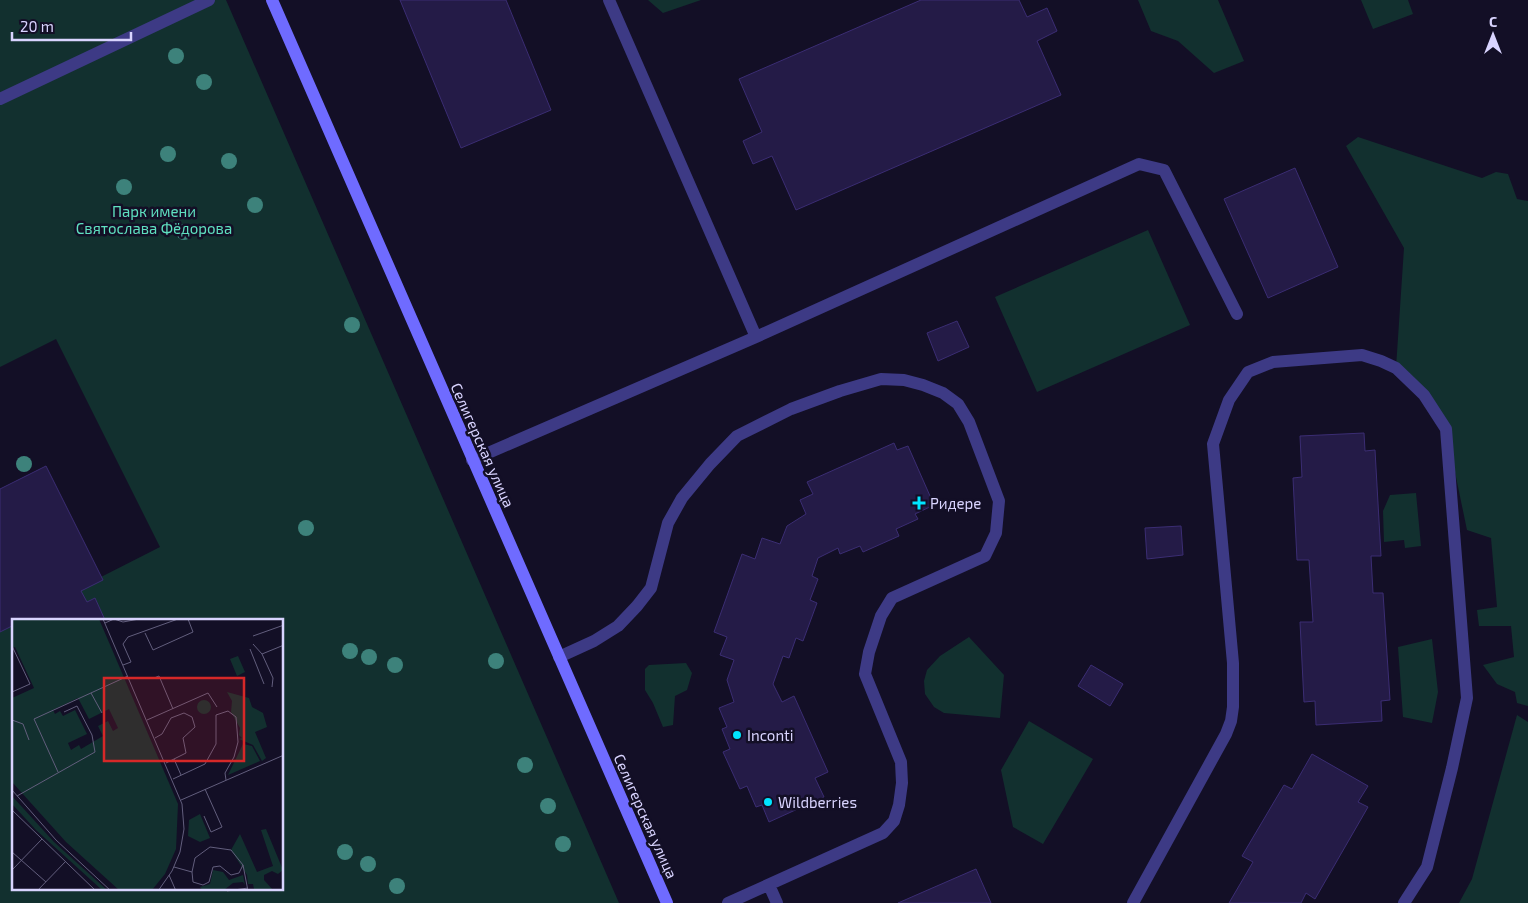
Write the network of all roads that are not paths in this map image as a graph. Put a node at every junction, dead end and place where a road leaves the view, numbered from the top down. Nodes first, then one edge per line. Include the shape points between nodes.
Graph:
1 (209, 0) edge
2 (272, 0) edge
3 (609, 0) edge
4 (0, 99) edge
5 (1236, 314) dead end
6 (756, 337) junction
7 (472, 460) junction
8 (559, 657) junction
9 (769, 885) junction
10 (667, 903) edge
11 (728, 903) edge
12 (777, 903) edge
13 (1133, 903) edge
14 (1404, 903) edge

1 - 4 lane
2 - 7 street, Селигерская улица
3 - 6 lane
5 - 6 lane via 1164,170 1139,164
6 - 7 lane
7 - 8 street, Селигерская улица
8 - 9 lane via 594,642 618,626 638,606 651,588 668,523 682,498 738,436 791,409 881,379 923,385 943,393 958,404 969,422 999,501 996,533 985,556 892,598 881,616 865,674 901,762 900,805 884,833
8 - 10 street, Селигерская улица
9 - 11 lane
9 - 12 lane
13 - 14 lane via 1231,721 1233,663 1214,444 1229,400 1248,372 1273,362 1362,355 1396,368 1424,395 1446,429 1464,642 1467,698 1452,768 1427,867

